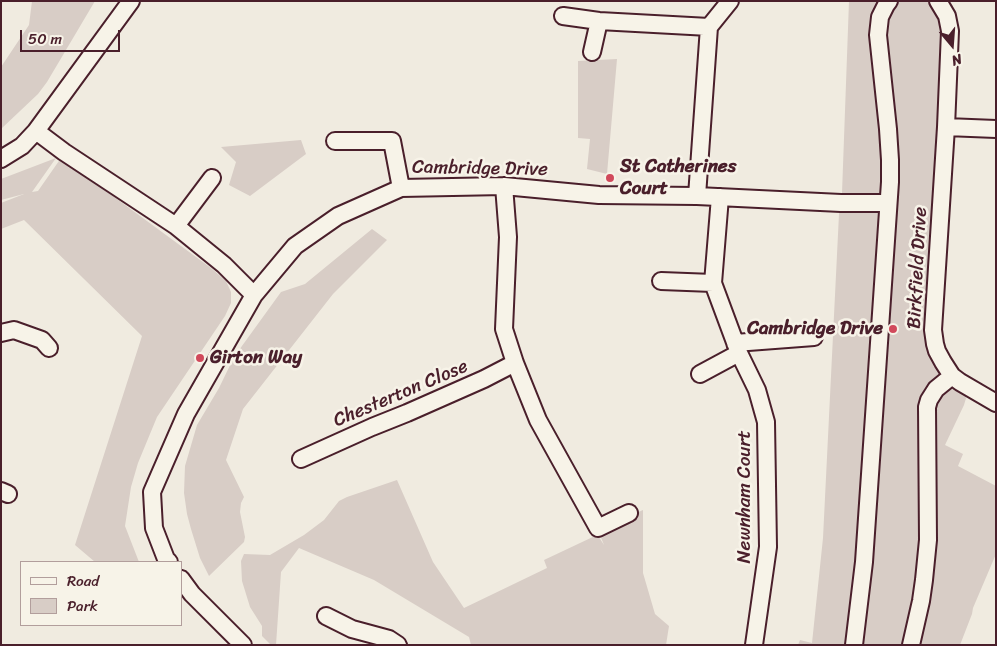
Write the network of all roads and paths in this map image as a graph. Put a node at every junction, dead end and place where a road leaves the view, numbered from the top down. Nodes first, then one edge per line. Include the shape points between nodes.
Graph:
1 (131, 1) edge
2 (730, 1) edge
3 (890, 1) edge
4 (938, 1) edge
5 (563, 16) dead end
6 (599, 21) junction
7 (710, 27) junction
8 (592, 52) dead end
9 (946, 127) junction
10 (996, 129) edge
11 (36, 131) junction
12 (335, 141) dead end
13 (1, 159) edge
14 (212, 178) dead end
15 (504, 186) junction
16 (401, 188) junction
17 (697, 196) junction
18 (720, 197) junction
19 (888, 203) junction
20 (176, 226) junction
21 (661, 281) dead end
22 (713, 283) junction
23 (254, 295) junction
24 (1, 333) edge
25 (814, 337) dead end
26 (49, 348) dead end
27 (737, 348) junction
28 (515, 363) junction
29 (700, 374) dead end
30 (952, 376) junction
31 (996, 403) edge
32 (301, 459) dead end
33 (629, 513) dead end
34 (168, 561) edge
35 (182, 580) edge
36 (326, 616) dead end
37 (243, 645) edge
38 (398, 645) edge
39 (754, 645) edge
40 (854, 645) edge
41 (911, 645) edge

1 - 11 street
2 - 7 street
3 - 19 street, Birkfield Drive via 882,11 878,25 890,160
4 - 9 street, Birkfield Drive via 947,16 950,31
5 - 6 street
6 - 7 street
6 - 8 street
7 - 17 street
9 - 10 street
9 - 30 street, Birkfield Drive via 933,330 937,351
11 - 13 street via 22,146
11 - 20 street
12 - 16 street, Cambridge Drive via 392,141
14 - 20 street
15 - 16 street, Cambridge Drive
15 - 17 street, Cambridge Drive via 599,195
15 - 28 street via 508,237 504,329
16 - 23 street, Cambridge Drive via 338,216 295,246
17 - 18 street, Cambridge Drive
18 - 19 street, Cambridge Drive
18 - 22 street, Newnham Court
19 - 40 street, Birkfield Drive via 864,562
20 - 23 street via 224,265
21 - 22 street
22 - 27 street, Newnham Court
23 - 34 street, Cambridge Drive via 186,414 152,492 154,528
24 - 26 street via 14,330 42,340
25 - 27 street
27 - 29 street
27 - 39 street, Newnham Court via 757,390 766,422 768,546
28 - 32 street, Chesterton Close
28 - 33 street via 538,420 598,528
30 - 31 street
30 - 41 street via 936,389 927,407 928,540 921,601
35 - 37 street
36 - 38 street

